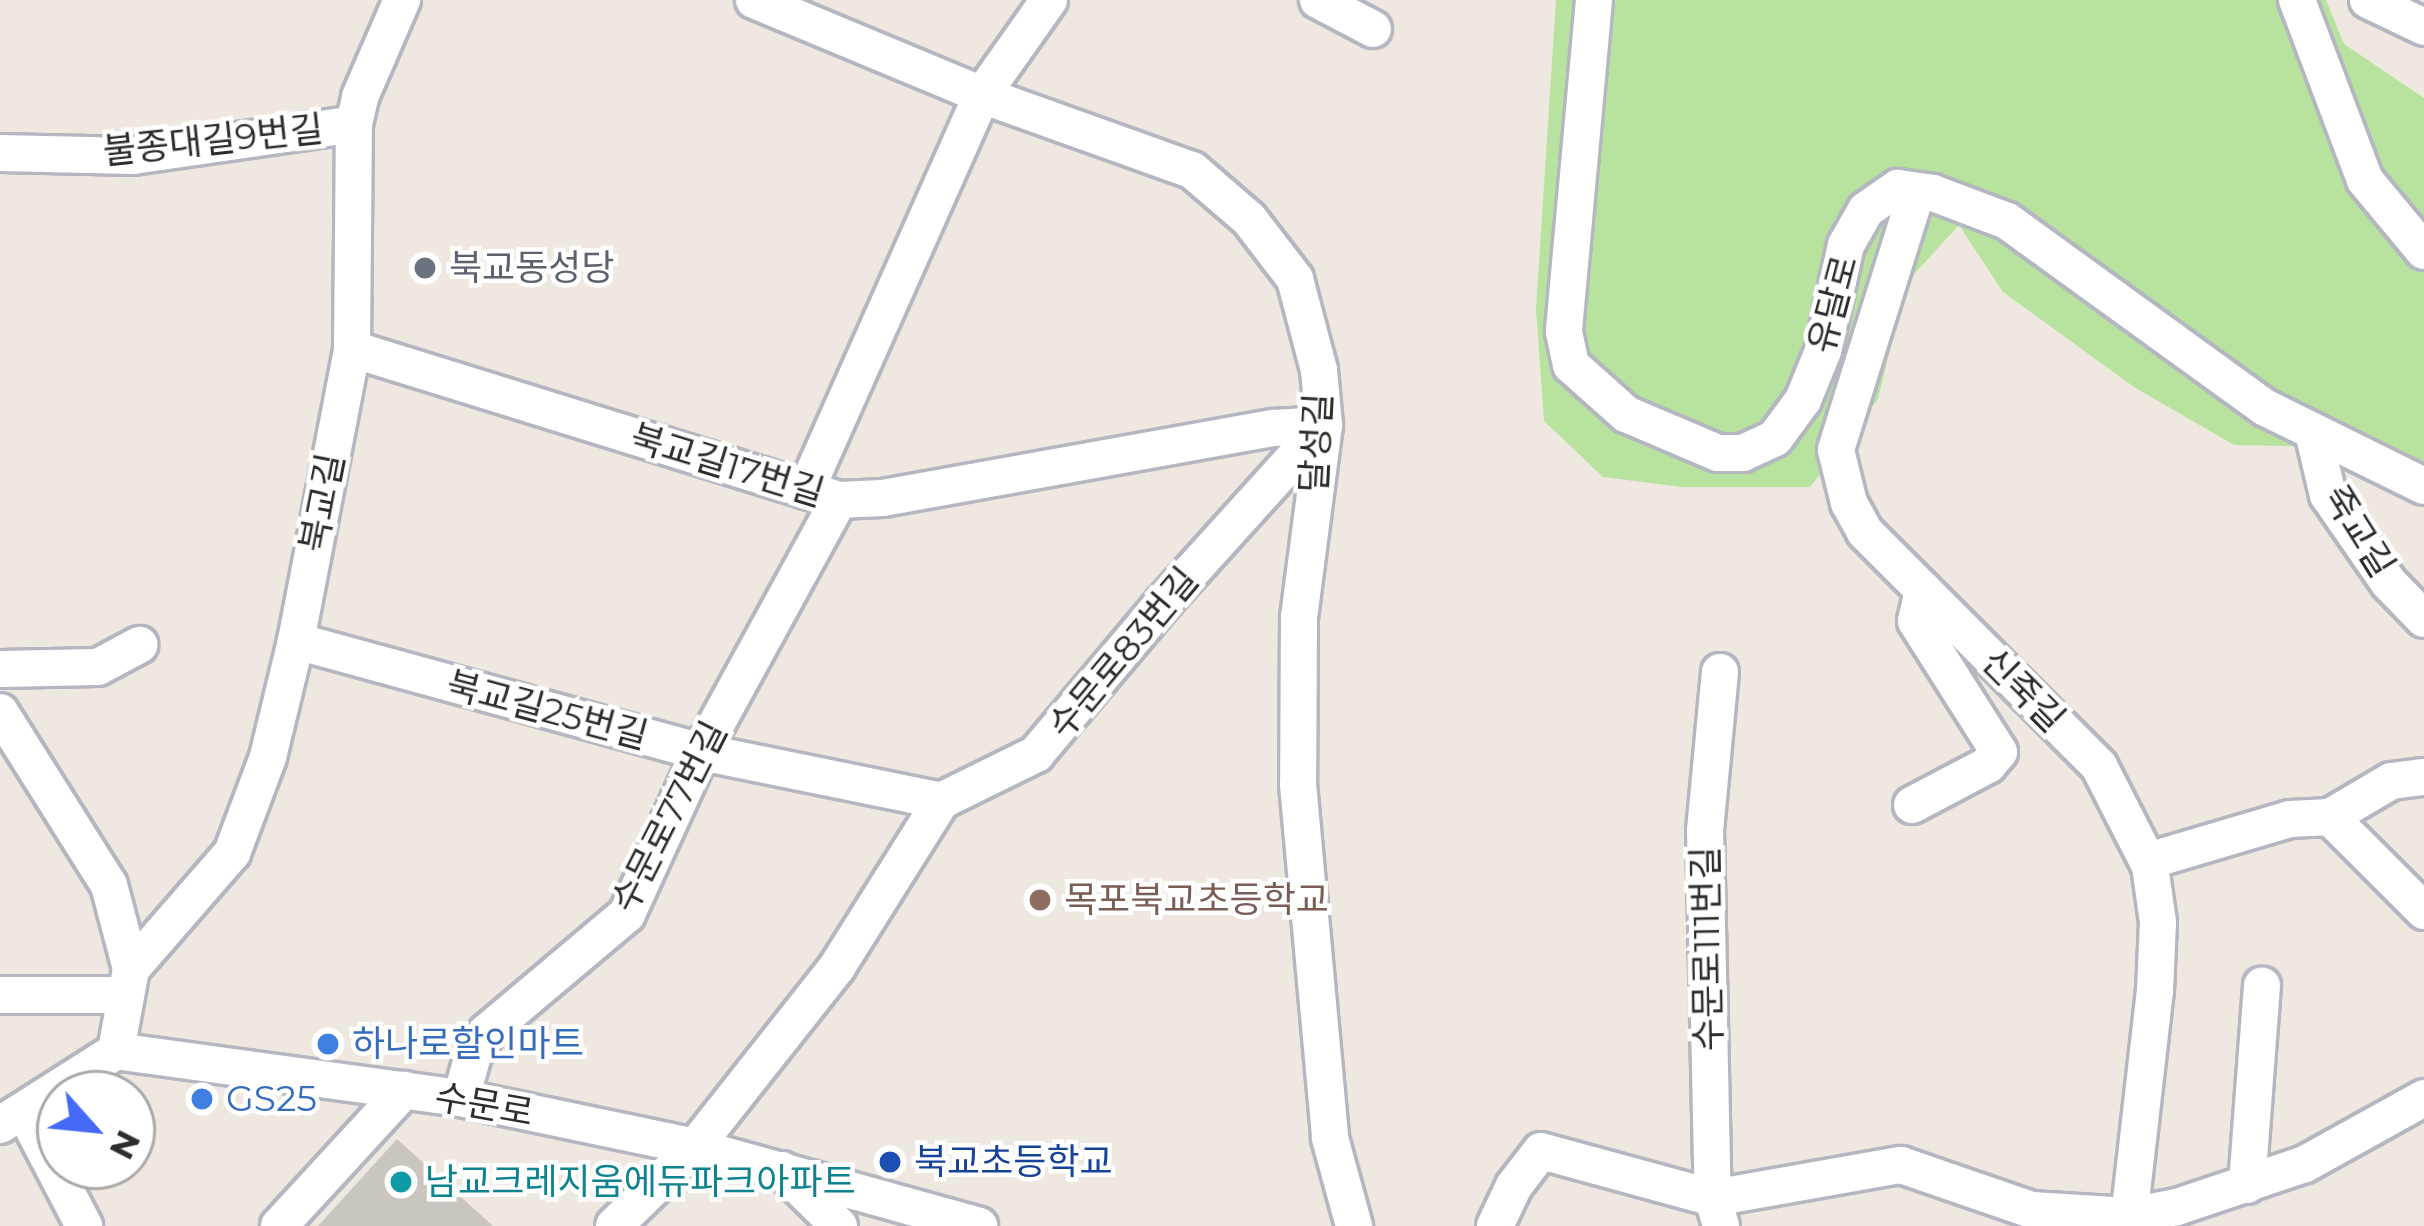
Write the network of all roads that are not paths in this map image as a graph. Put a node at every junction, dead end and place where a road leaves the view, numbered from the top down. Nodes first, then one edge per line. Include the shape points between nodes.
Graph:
1 (402, 0) edge
2 (754, 0) edge
3 (1049, 0) edge
4 (1318, 0) edge
5 (1594, 0) edge
6 (2297, 0) edge
7 (2368, 0) edge
8 (2424, 27) edge
9 (1373, 29) dead end
10 (982, 95) junction
11 (354, 124) junction
12 (0, 153) edge
13 (1917, 191) junction
14 (2424, 250) edge
15 (352, 349) junction
16 (1324, 425) junction
17 (2313, 432) junction
18 (2424, 486) edge
19 (823, 495) junction
20 (1923, 590) junction
21 (2424, 619) edge
22 (296, 641) junction
23 (139, 645) dead end
24 (0, 669) edge
25 (1720, 672) dead end
26 (0, 712) edge
27 (701, 752) junction
28 (2424, 777) edge
29 (941, 801) junction
30 (1912, 805) dead end
31 (2330, 817) junction
32 (2148, 861) junction
33 (2424, 911) edge
34 (127, 982) junction
35 (2262, 986) dead end
36 (0, 995) edge
37 (116, 1051) junction
38 (404, 1090) junction
39 (461, 1098) junction
40 (2424, 1098) edge
41 (12, 1118) edge
42 (695, 1147) junction
43 (782, 1170) junction
44 (2247, 1185) junction
45 (1717, 1212) edge
46 (2128, 1221) edge
47 (84, 1226) edge
48 (279, 1226) edge
49 (614, 1226) edge
50 (839, 1226) edge
51 (979, 1226) edge
52 (1354, 1226) edge
53 (1496, 1226) edge

1 - 11 street, 북교길
2 - 10 street, 달성길
3 - 10 street, 수문로77번길
4 - 9 street
5 - 13 street, 유달로 via 1564,332 1570,365 1626,414 1718,452 1743,453 1775,438 1803,400 1823,351 1846,245 1866,210 1898,188
6 - 14 street via 2365,180
7 - 8 street
10 - 16 street, 달성길 via 1192,170 1249,219 1295,279
10 - 19 street, 수문로77번길
11 - 12 street, 불종대길9번길 via 133,156
11 - 15 street, 북교길
13 - 17 street via 2007,221 2142,324
13 - 20 street, 신죽길 via 1836,450 1865,532
15 - 19 street, 북교길17번길
15 - 22 street, 북교길
16 - 19 street, 북교길17번길 via 883,498
16 - 29 street, 수문로83번길 via 1036,754
16 - 52 street, 달성길 via 1298,617 1298,784 1330,1138
17 - 18 street
17 - 21 street, 죽교길 via 2328,495
19 - 27 street, 수문로77번길
20 - 30 street via 1916,620 1999,752
20 - 32 street, 신죽길 via 2099,766
22 - 27 street, 북교길25번길
22 - 34 street, 북교길 via 268,757 232,854
23 - 24 street via 98,667
25 - 45 street, 수문로111번길 via 1705,830
26 - 34 street via 109,885
27 - 29 street, 북교길25번길
27 - 39 street, 수문로77번길 via 627,914 487,1032
28 - 31 street via 2391,781
29 - 42 street via 837,967
31 - 32 street via 2290,819
31 - 33 street
32 - 46 street, 신죽길 via 2158,922 2155,990
34 - 36 street
34 - 37 street
35 - 44 street
37 - 38 street, 수문로
37 - 41 street
38 - 39 street, 수문로
38 - 48 street
39 - 42 street, 수문로
40 - 44 street via 2305,1164
41 - 47 street
42 - 43 street, 수문로
42 - 49 street
43 - 50 street
43 - 51 street, 수문로
44 - 46 street
45 - 46 street via 1901,1165 2032,1210
45 - 53 street via 1586,1160 1540,1151

